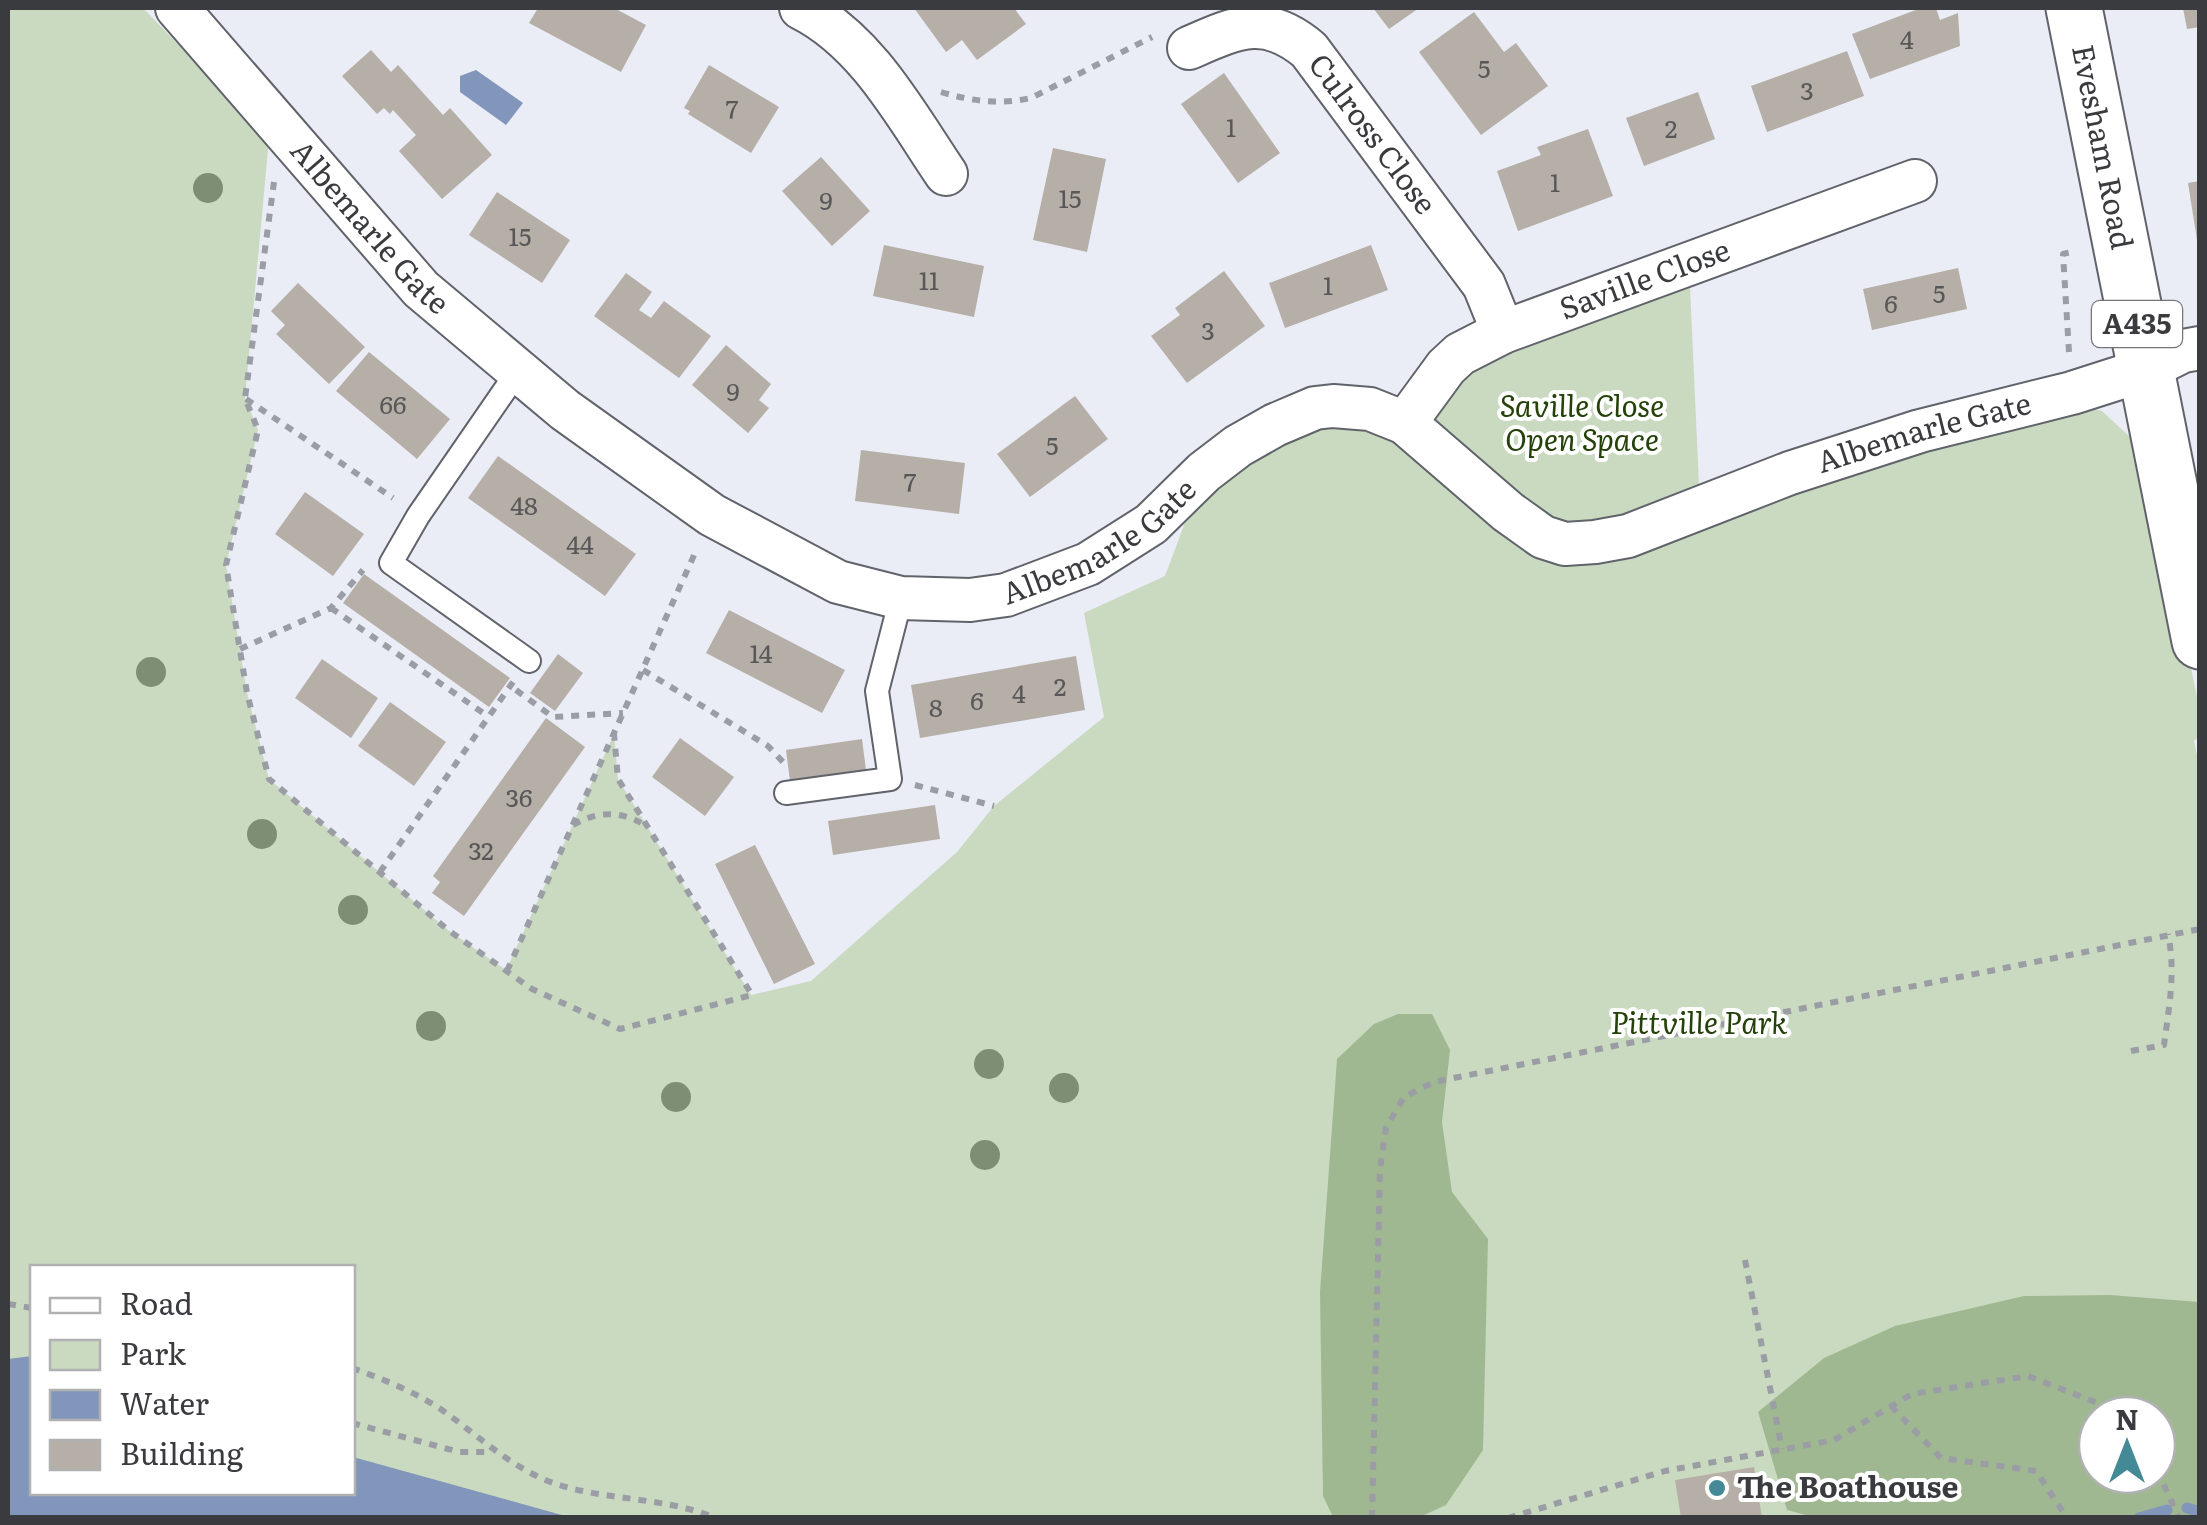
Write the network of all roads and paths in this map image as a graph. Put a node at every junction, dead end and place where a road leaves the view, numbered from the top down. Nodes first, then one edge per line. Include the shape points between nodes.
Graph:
1 (177, 8) edge
2 (801, 8) edge
3 (2074, 8) edge
4 (1190, 48) joint
5 (937, 90) dead end
6 (281, 130) junction
7 (946, 174) dead end
8 (1915, 181) dead end
9 (1504, 332) junction
10 (2200, 348) edge
11 (2147, 368) junction
12 (518, 370) junction
13 (245, 398) junction
14 (1406, 423) junction
15 (712, 515) junction
16 (418, 516) junction
17 (391, 563) junction
18 (901, 598) junction
19 (332, 608) junction
20 (2200, 641) edge
21 (240, 649) junction
22 (529, 661) joint
23 (642, 670) junction
24 (511, 686) junction
25 (623, 713) junction
26 (489, 717) junction
27 (614, 734) junction
28 (890, 778) junction
29 (786, 793) joint
30 (994, 806) dead end
31 (643, 824) junction
32 (572, 826) junction
33 (380, 872) junction
34 (2200, 929) edge
35 (2168, 934) junction
36 (507, 971) junction
37 (2131, 1051) dead end
38 (1745, 1260) dead end
39 (355, 1369) edge
40 (2079, 1395) edge
41 (1892, 1406) junction
42 (355, 1424) edge
43 (1782, 1450) junction
44 (495, 1452) junction
45 (714, 1518) edge
46 (1372, 1518) edge
47 (1508, 1518) edge
48 (2067, 1518) edge

1 - 6 street, Albemarle Gate
2 - 7 street via 844,36
3 - 11 main road, Evesham Road / A435
4 - 5 path via 1158,34 1010,103
4 - 9 street, Culross Close via 1254,26 1289,33 1309,50 1484,285
6 - 12 street, Albemarle Gate via 421,289
6 - 13 path
8 - 9 street, Saville Close
9 - 14 street, Saville Close via 1446,366
10 - 11 street, Albemarle Gate
11 - 14 street, Albemarle Gate via 1920,431 1628,536 1594,542 1544,537
11 - 20 main road, Evesham Road / A435
12 - 15 street, Albemarle Gate
12 - 16 lane
13 - 16 path
13 - 21 path via 258,430 226,565
14 - 18 street, Albemarle Gate via 1370,409 1315,408 1238,446 1151,524 1088,564 1006,595
15 - 18 street, Albemarle Gate via 838,582
15 - 23 path
16 - 17 lane
17 - 19 path via 368,563
17 - 22 lane
18 - 28 lane via 877,692
19 - 21 path
19 - 26 path
21 - 33 path via 269,779
22 - 24 path
23 - 25 path
23 - 29 path via 768,746 783,759
24 - 25 path via 553,716
24 - 26 path
25 - 27 path
26 - 33 path
27 - 31 path via 618,779
27 - 32 path
28 - 29 lane
28 - 30 path
31 - 32 path via 605,814
31 - 36 path via 752,995 620,1029
32 - 36 path
33 - 36 path
34 - 35 path
35 - 37 path via 2173,957 2164,1045
35 - 46 path via 1434,1082 1404,1098 1386,1128 1380,1170
38 - 43 path
39 - 44 path via 441,1410
40 - 41 path via 2028,1376 1912,1394
41 - 43 path via 1834,1440
41 - 48 path via 1941,1458 2036,1471
42 - 44 path via 459,1452
43 - 47 path via 1665,1470
44 - 45 path via 544,1479

